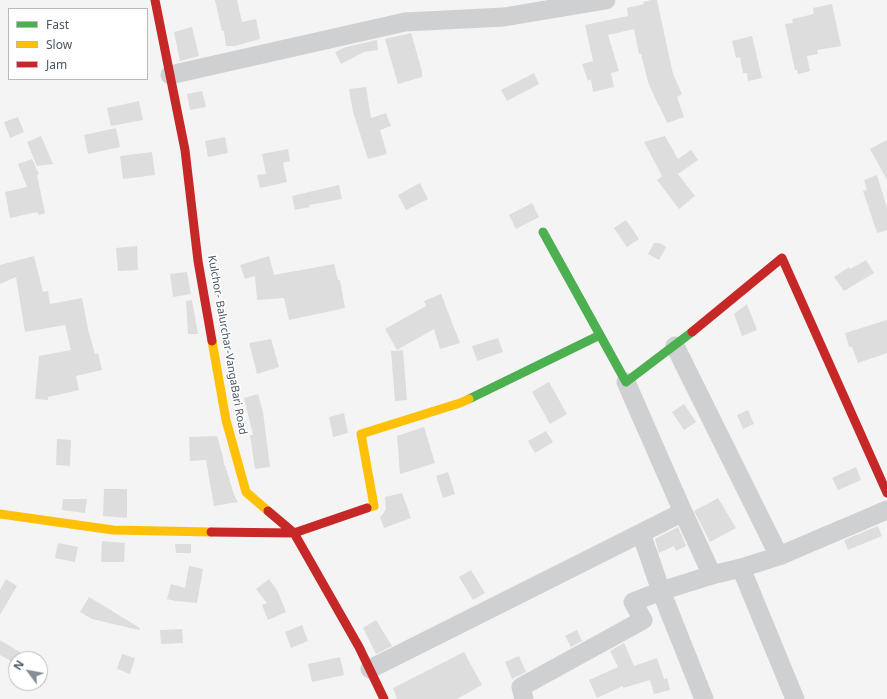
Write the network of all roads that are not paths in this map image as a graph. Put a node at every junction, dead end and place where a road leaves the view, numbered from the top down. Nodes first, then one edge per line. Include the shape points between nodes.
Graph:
1 (155, 0) edge
2 (606, 0) edge
3 (170, 76) junction
4 (543, 232) dead end
5 (600, 335) junction
6 (675, 346) junction
7 (626, 382) junction
8 (887, 493) edge
9 (887, 510) edge
10 (683, 512) junction
11 (0, 514) edge
12 (294, 533) junction
13 (641, 533) junction
14 (779, 556) junction
15 (741, 568) junction
16 (712, 575) junction
17 (661, 591) junction
18 (370, 669) junction
19 (384, 699) edge
20 (524, 699) edge
21 (704, 699) edge
22 (795, 699) edge

1 - 3 street, Kulchor- Balurchar-VangaBari Road
2 - 3 street via 504,17 405,22
3 - 12 street, Kulchor- Balurchar-VangaBari Road via 185,150 198,261 226,420 246,492
4 - 5 street
5 - 7 street
5 - 12 street via 460,403 361,434 374,506
6 - 7 street
6 - 8 street via 782,258
6 - 14 street
7 - 10 street
9 - 14 street
10 - 13 street
10 - 16 street
11 - 12 street via 113,530
12 - 18 street, Kulchor- Balurchar-VangaBari Road
13 - 17 street
13 - 18 street
14 - 15 street
15 - 16 street
15 - 22 street
16 - 17 street
17 - 20 street via 633,602 643,620 521,687
17 - 21 street
18 - 19 street, Kulchor- Balurchar-VangaBari Road

